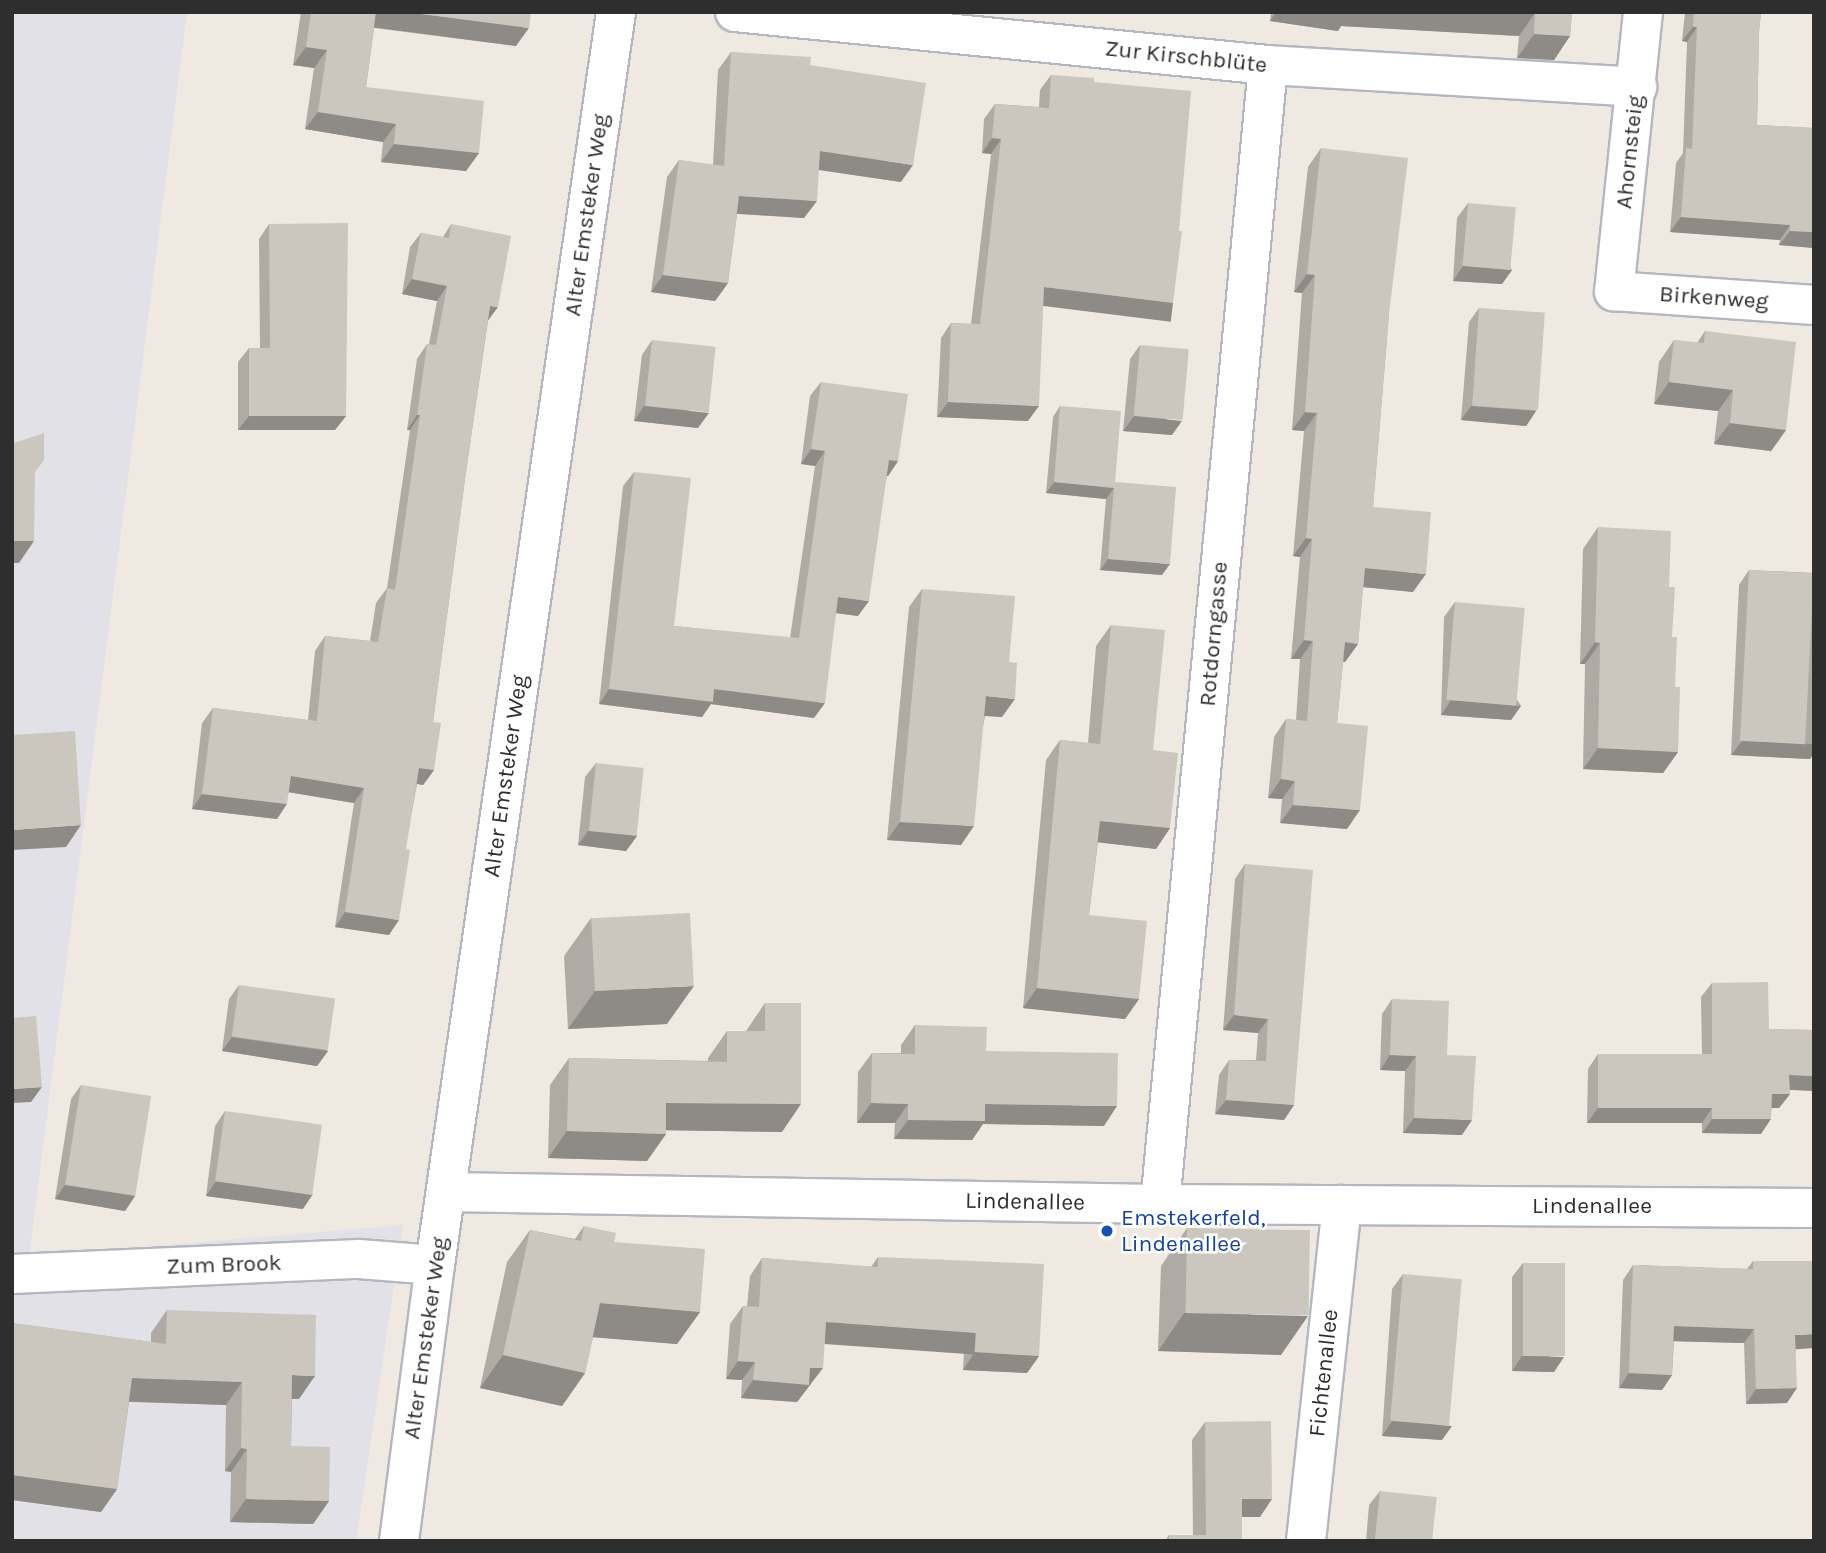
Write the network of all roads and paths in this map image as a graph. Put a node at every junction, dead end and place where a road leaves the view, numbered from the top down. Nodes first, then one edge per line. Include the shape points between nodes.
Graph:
1 (616, 12) edge
2 (735, 12) edge
3 (1643, 12) edge
4 (1268, 65) junction
5 (1637, 87) junction
6 (1614, 291) joint
7 (1814, 305) edge
8 (447, 1192) junction
9 (1160, 1204) junction
10 (1342, 1205) junction
11 (1814, 1208) edge
12 (435, 1265) junction
13 (12, 1274) edge
14 (399, 1541) edge
15 (1306, 1541) edge

1 - 8 street, Alter Emsteker Weg
2 - 4 street, Zur Kirschblüte
3 - 5 street, Ahornsteig
4 - 5 street, Zur Kirschblüte
4 - 9 street, Rotdorngasse
5 - 6 street, Ahornsteig
6 - 7 street, Birkenweg
8 - 9 street, Lindenallee
8 - 12 street, Alter Emsteker Weg
9 - 10 street, Lindenallee
10 - 11 street, Lindenallee
10 - 15 street, Fichtenallee
12 - 13 street, Zum Brook via 359,1259
12 - 14 street, Alter Emsteker Weg

